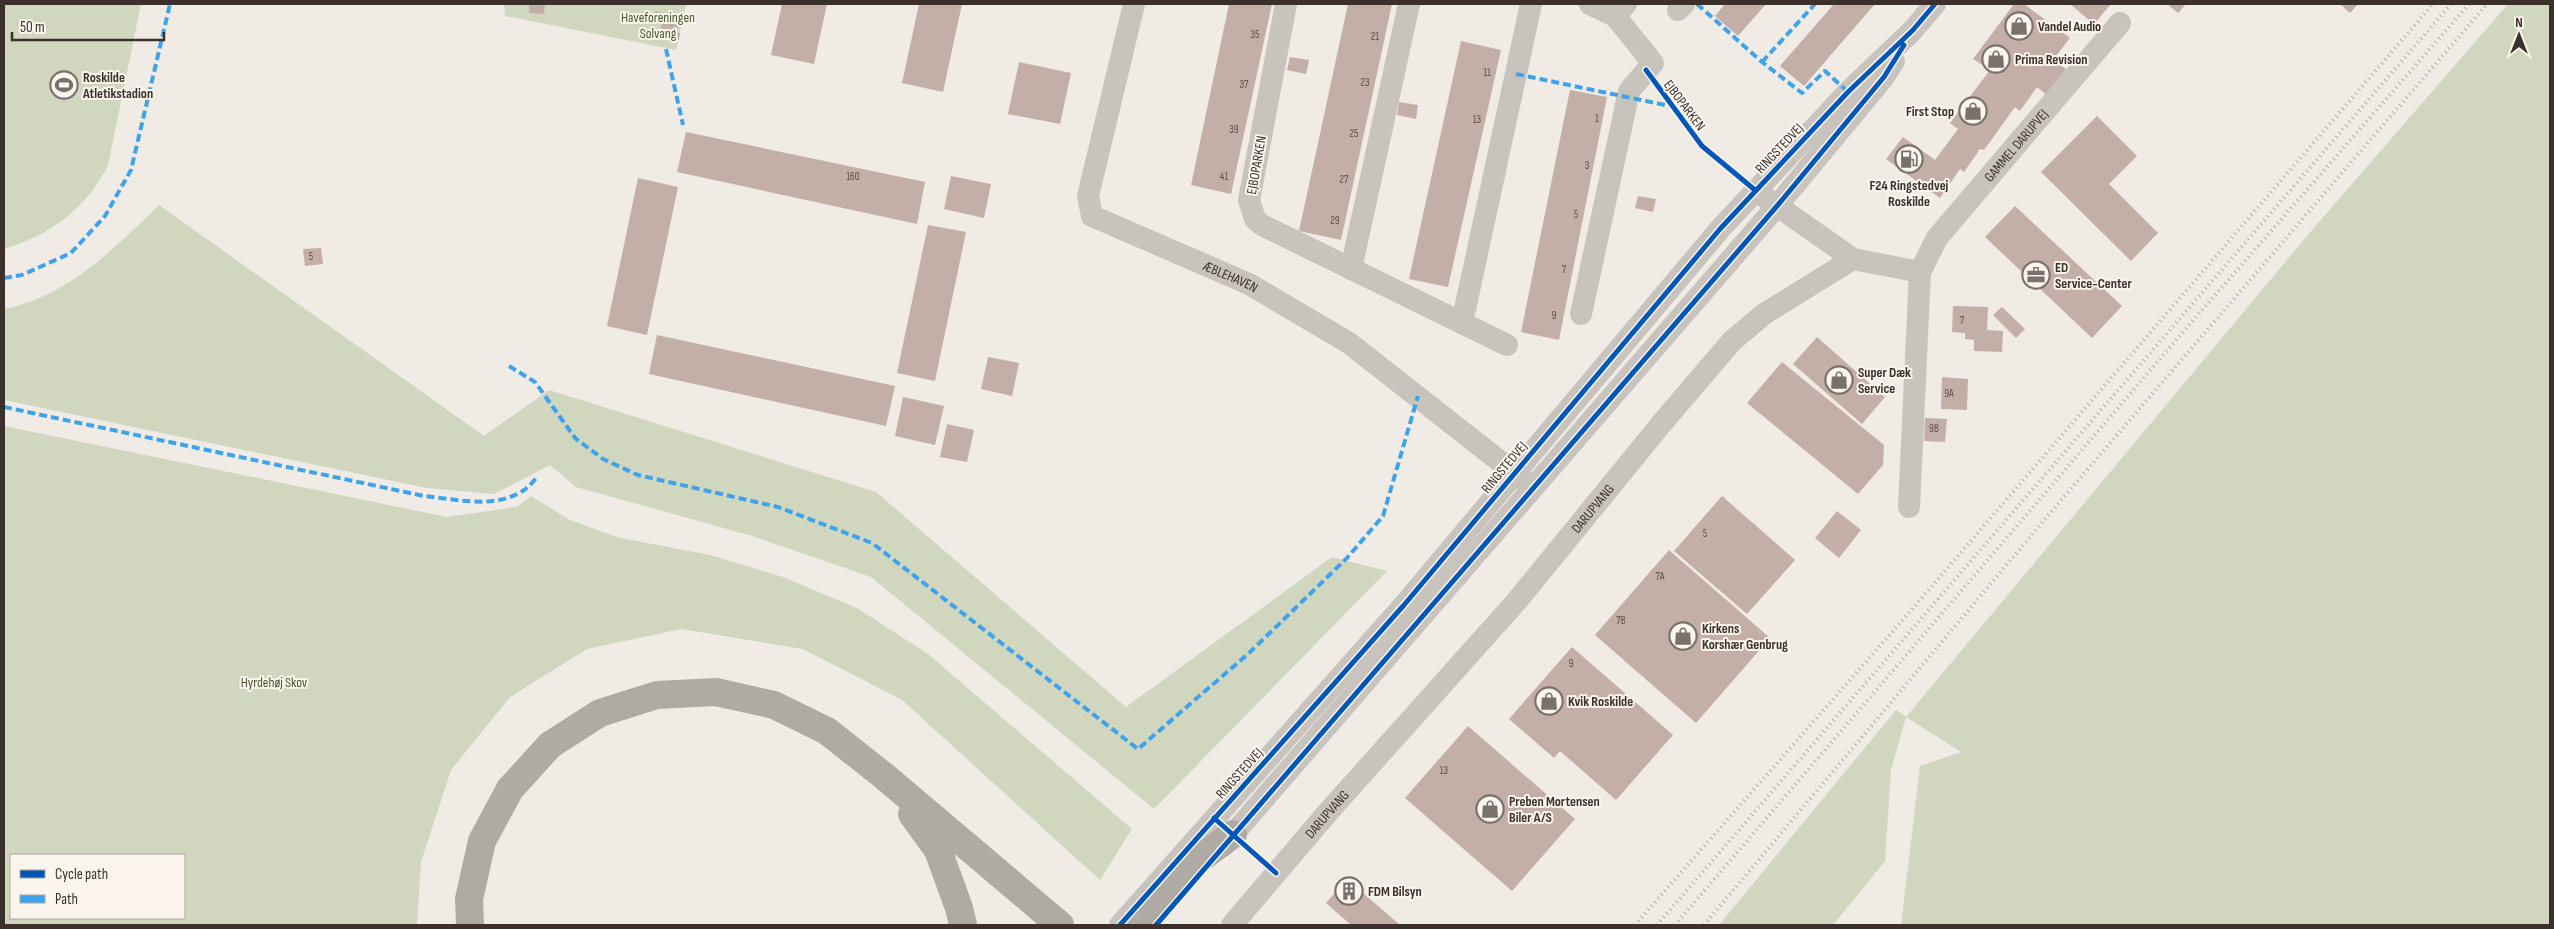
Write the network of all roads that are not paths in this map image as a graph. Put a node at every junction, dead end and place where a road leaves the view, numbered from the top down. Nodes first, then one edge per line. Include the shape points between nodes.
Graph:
1 (1134, 4) edge
2 (1286, 4) edge
3 (1410, 4) edge
4 (1531, 4) edge
5 (1590, 4) edge
6 (1936, 4) edge
7 (1620, 10) edge
8 (2120, 23) dead end
9 (1913, 30) junction
10 (1755, 190) junction
11 (1777, 206) junction
12 (1853, 260) junction
13 (1351, 269) junction
14 (1920, 272) junction
15 (1581, 314) dead end
16 (1462, 323) junction
17 (1508, 345) dead end
18 (1514, 472) junction
19 (1532, 488) junction
20 (1909, 508) dead end
21 (884, 776) junction
22 (1232, 834) junction
23 (470, 925) edge
24 (963, 925) edge
25 (1060, 925) edge
26 (1120, 925) edge
27 (1141, 925) edge
28 (1156, 925) edge
29 (1232, 925) edge

1 - 18 street, ÆBLEHAVEN via 1088,196 1092,216 1249,284 1350,343
2 - 13 street, EJBOPARKEN via 1250,207 1260,224
3 - 13 street
4 - 16 street
5 - 7 street
6 - 9 street, RINGSTEDVEJ
7 - 15 street via 1653,63 1629,91
8 - 14 street, GAMMEL DARUPVEJ via 1937,238
9 - 10 street, RINGSTEDVEJ via 1848,92
9 - 11 street, RINGSTEDVEJ via 1884,77
10 - 11 street
10 - 18 street, RINGSTEDVEJ
11 - 12 street
11 - 19 street, RINGSTEDVEJ
12 - 14 street
12 - 29 street, DARUPVANG via 1764,314 1732,341 1516,602
13 - 16 street, EJBOPARKEN
14 - 20 street, GAMMEL DARUPVEJ
16 - 17 street, EJBOPARKEN
18 - 19 street, ÆBLEHAVEN
18 - 26 street, RINGSTEDVEJ via 1404,605
19 - 22 street, RINGSTEDVEJ
21 - 23 highway via 827,731 774,705 716,692 657,696 600,714 550,745 510,789 482,841 469,899
21 - 24 highway via 938,850
21 - 25 highway
22 - 27 highway via 1197,861
22 - 28 street, RINGSTEDVEJ

